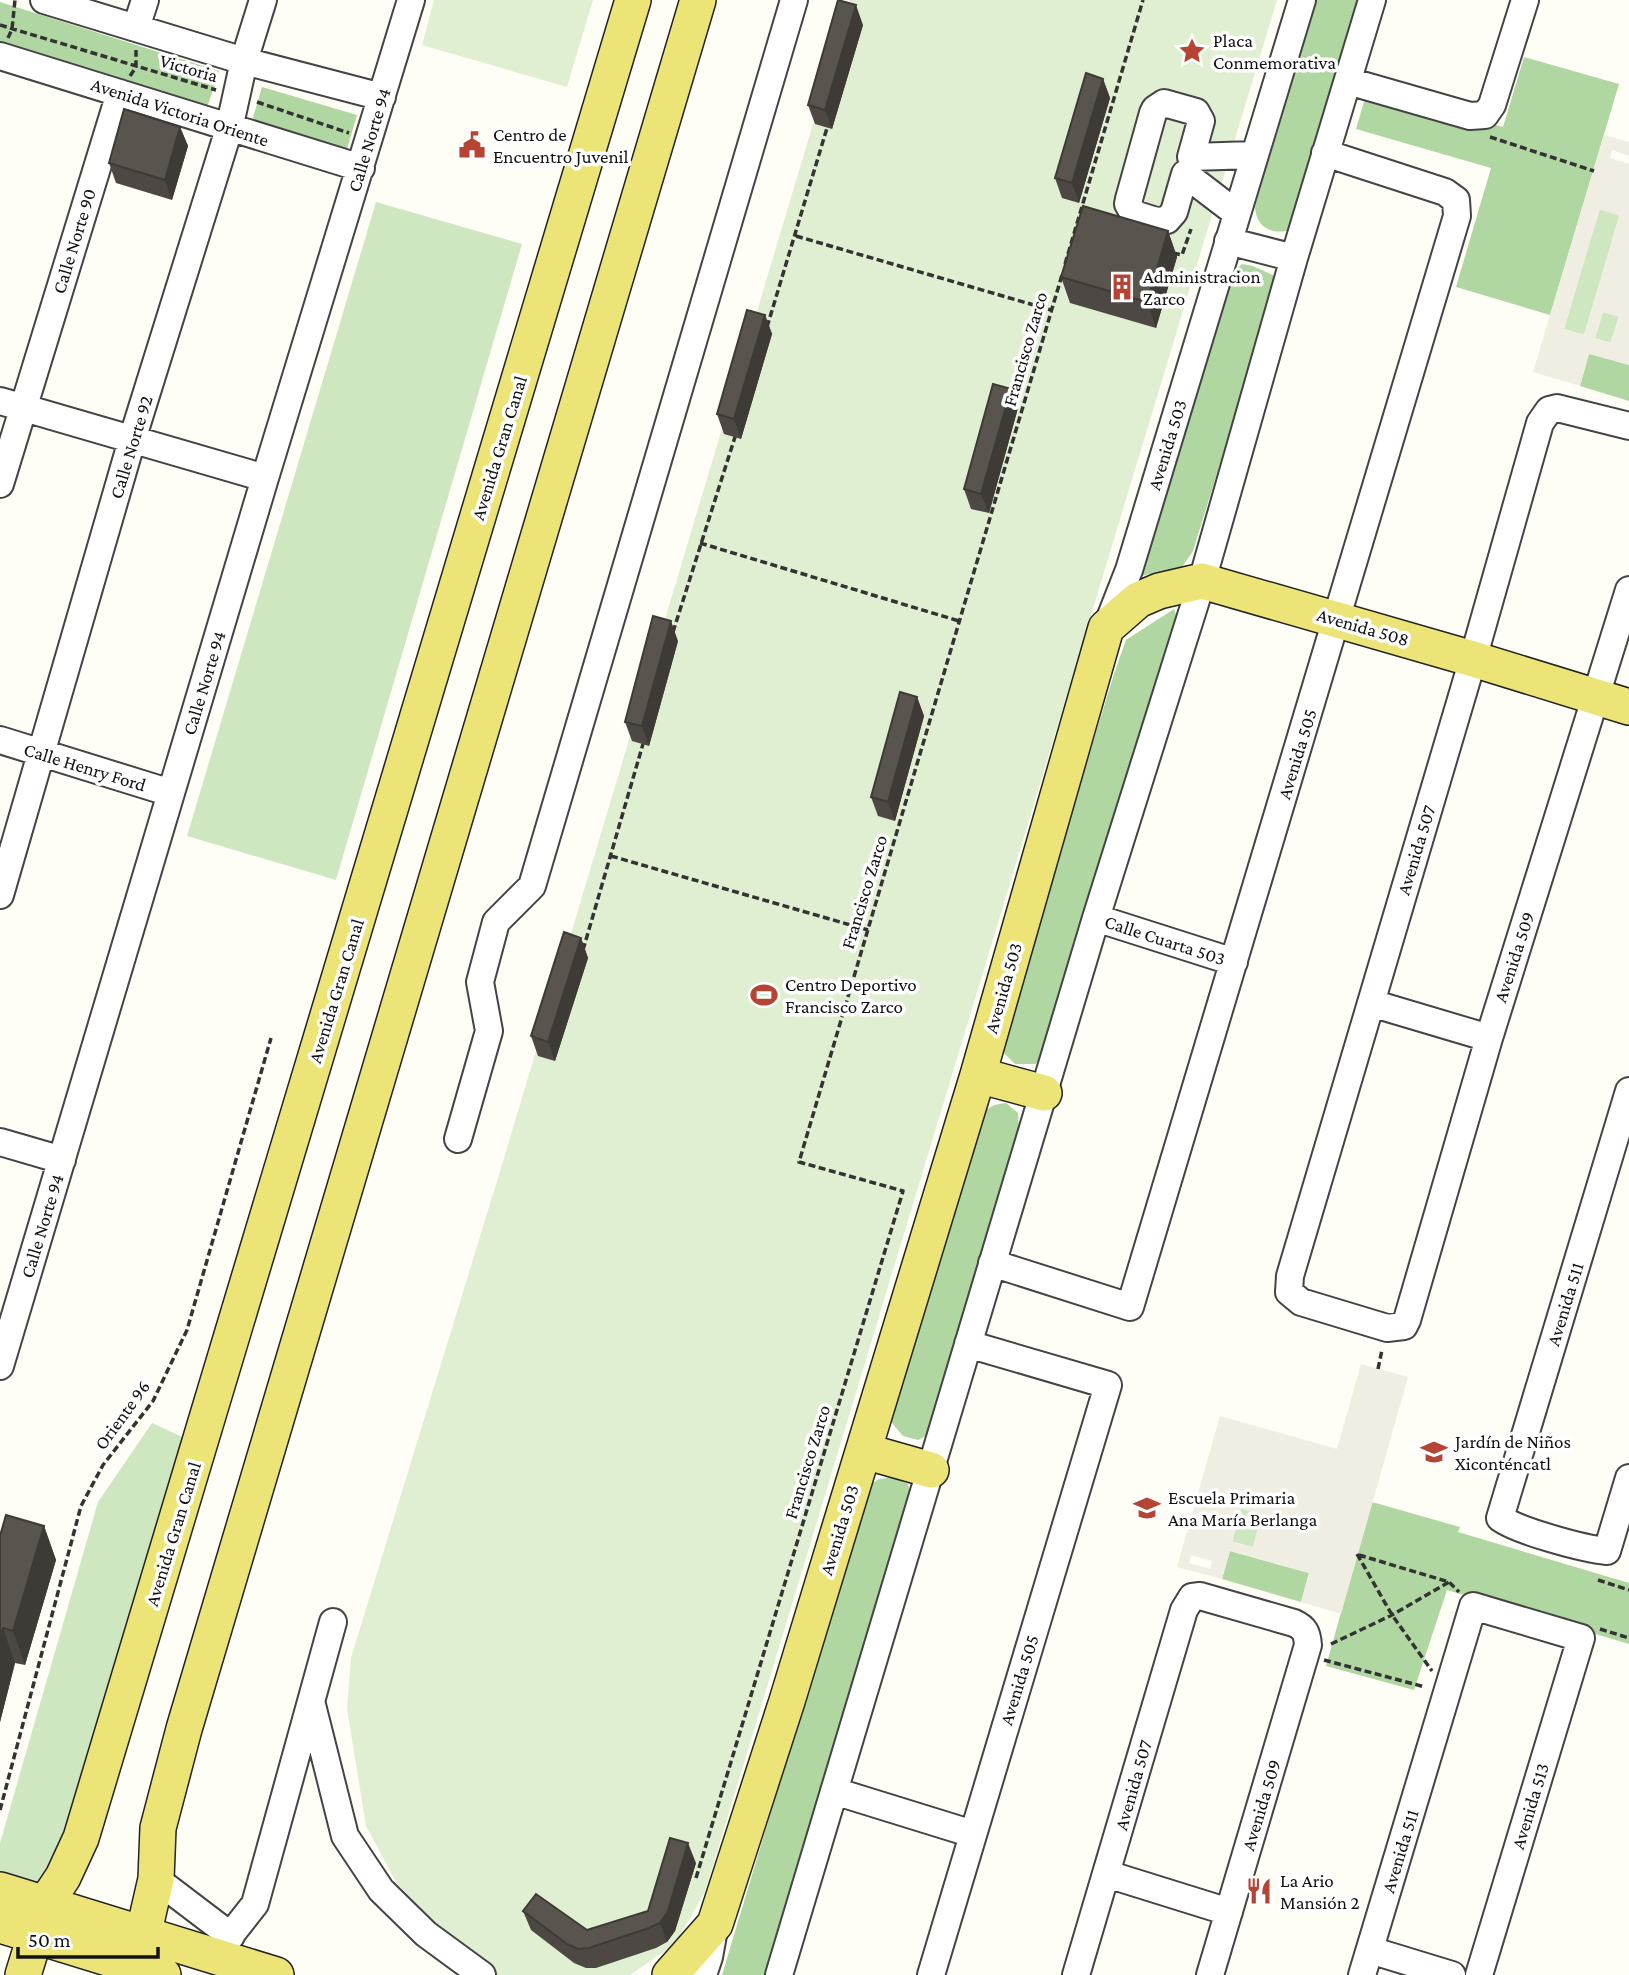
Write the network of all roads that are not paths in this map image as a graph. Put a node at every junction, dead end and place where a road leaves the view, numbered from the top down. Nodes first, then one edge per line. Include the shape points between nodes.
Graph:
1 (44, 0) edge
2 (145, 0) edge
3 (262, 0) edge
4 (411, 0) edge
5 (634, 0) edge
6 (698, 0) edge
7 (794, 0) edge
8 (1302, 0) edge
9 (1373, 0) edge
10 (1525, 0) edge
11 (136, 28) junction
12 (0, 57) edge
13 (244, 61) junction
14 (1348, 81) junction
15 (120, 93) junction
16 (382, 96) junction
17 (229, 129) junction
18 (1325, 153) junction
19 (1254, 155) junction
20 (361, 169) junction
21 (1236, 213) junction
22 (1228, 240) junction
23 (1294, 258) junction
24 (11, 405) edge
25 (1629, 426) edge
26 (132, 440) junction
27 (265, 478) junction
28 (0, 484) edge
29 (1202, 581) junction
30 (1629, 590) edge
31 (1337, 619) junction
32 (1106, 628) junction
33 (1473, 659) junction
34 (1613, 702) edge
35 (0, 740) edge
36 (42, 753) junction
37 (171, 793) junction
38 (0, 895) edge
39 (1096, 918) junction
40 (1234, 962) junction
41 (1371, 1003) junction
42 (1489, 1038) junction
43 (978, 1075) junction
44 (1629, 1091) edge
45 (1044, 1093) junction
46 (458, 1139) dead end
47 (0, 1142) edge
48 (62, 1160) junction
49 (992, 1263) junction
50 (1404, 1326) joint
51 (968, 1344) junction
52 (0, 1366) edge
53 (864, 1451) junction
54 (931, 1470) junction
55 (1629, 1478) edge
56 (1192, 1597) joint
57 (333, 1622) dead end
58 (1588, 1633) joint
59 (311, 1704) junction
60 (834, 1791) junction
61 (973, 1834) junction
62 (1107, 1874) junction
63 (156, 1879) junction
64 (0, 1890) edge
65 (45, 1904) junction
66 (1228, 1912) junction
67 (715, 1924) junction
68 (0, 1925) edge
69 (35, 1937) junction
70 (222, 1946) junction
71 (1370, 1950) junction
72 (145, 1963) edge
73 (23, 1975) edge
74 (276, 1975) edge
75 (482, 1975) edge
76 (670, 1975) edge
77 (703, 1975) edge
78 (779, 1975) edge
79 (931, 1975) edge
80 (1076, 1975) edge
81 (1210, 1975) edge
82 (1362, 1975) edge
83 (1452, 1975) edge
84 (1479, 1975) edge

1 - 11 street
2 - 11 street
3 - 13 street, Calle Norte 92
4 - 16 street, Calle Norte 94
5 - 65 main road, Avenida Gran Canal via 81,1838
6 - 63 main road via 184,1729 158,1828
7 - 46 street via 532,886 496,922 480,982 489,1031
8 - 19 street, Avenida 503
9 - 14 street
10 - 14 street via 1492,105 1481,116
11 - 13 street
12 - 15 street, Avenida Victoria Oriente
13 - 16 street
13 - 17 street, Calle Norte 92
14 - 18 street
15 - 17 street, Avenida Victoria Oriente
15 - 24 street, Calle Norte 90
16 - 20 street, Calle Norte 94
17 - 20 street, Avenida Victoria Oriente
17 - 26 street, Calle Norte 92
18 - 23 street
18 - 31 street, Avenida 505 via 1445,192 1456,200 1457,216
19 - 21 street, Avenida 503
19 - 21 street via 1188,166
20 - 27 street, Calle Norte 94
21 - 22 street, Avenida 503
22 - 23 street
22 - 32 street, Avenida 503 via 1129,570
23 - 29 street
24 - 26 street
24 - 28 street, Calle Norte 90
25 - 33 street, Avenida 507 via 1567,409 1549,410 1540,423
26 - 27 street
26 - 36 street, Calle Norte 92
27 - 37 street, Calle Norte 94
29 - 31 main road, Avenida 508
29 - 32 main road, Avenida 508 via 1138,600
29 - 39 street
30 - 34 street, Avenida 509
31 - 33 main road, Avenida 508
31 - 40 street, Avenida 505
32 - 43 main road, Avenida 503
33 - 34 main road, Avenida 508
33 - 41 street, Avenida 507
34 - 42 street, Avenida 509
35 - 36 street, Calle Henry Ford
36 - 37 street, Calle Henry Ford
36 - 38 street, Calle Norte 92
37 - 48 street, Calle Norte 94
39 - 40 street, Calle Cuarta 503
39 - 45 street
40 - 49 street, Avenida 505 via 1130,1307
41 - 42 street
41 - 50 street, Avenida 507 via 1289,1292 1301,1302 1387,1328
42 - 50 street, Avenida 509
43 - 45 main road
43 - 53 main road, Avenida 503
44 - 55 street, Avenida 511 via 1500,1518 1607,1552
45 - 49 street
47 - 48 street
48 - 52 street, Calle Norte 94
49 - 51 street
51 - 54 street
51 - 61 street, Avenida 505 via 1108,1385
53 - 54 main road
53 - 67 main road, Avenida 503
54 - 60 street
56 - 62 street, Avenida 507 via 1184,1610
56 - 66 street, Avenida 509 via 1208,1597 1294,1623 1303,1627 1307,1645
57 - 59 street
58 - 71 street, Avenida 511 via 1473,1606
58 - 84 street, Avenida 513
59 - 70 street via 255,1904
59 - 75 street via 345,1836 381,1890 426,1934
60 - 61 street
60 - 78 street
61 - 79 street, Avenida 505
62 - 66 street
62 - 80 street, Avenida 507
63 - 70 street
63 - 72 main road
64 - 65 main road
65 - 69 main road, Avenida Gran Canal
65 - 72 main road
66 - 81 street, Avenida 509
67 - 76 main road
67 - 77 street, Avenida 503
68 - 69 main road
69 - 72 main road
69 - 73 main road, Avenida Gran Canal
70 - 72 main road
70 - 74 main road
71 - 82 street, Avenida 511
71 - 83 street

